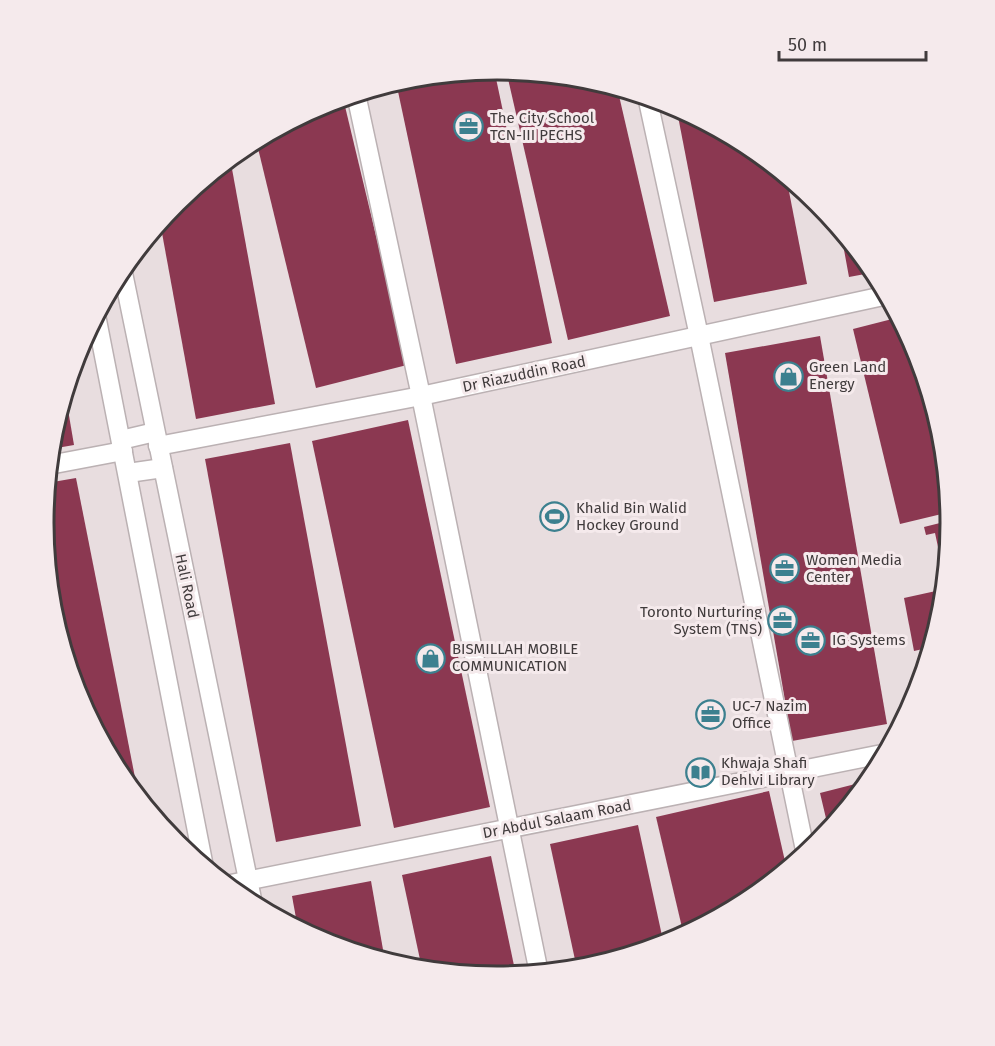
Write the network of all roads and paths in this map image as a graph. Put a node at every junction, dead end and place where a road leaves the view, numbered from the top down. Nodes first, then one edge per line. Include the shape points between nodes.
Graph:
1 (358, 102) edge
2 (649, 106) edge
3 (125, 283) edge
4 (879, 297) edge
5 (99, 329) edge
6 (699, 336) junction
7 (421, 396) junction
8 (157, 439) junction
9 (122, 445) junction
10 (58, 462) edge
11 (162, 468) junction
12 (128, 473) junction
13 (875, 755) edge
14 (788, 772) junction
15 (509, 829) junction
16 (804, 844) edge
17 (201, 853) edge
18 (248, 880) junction
19 (238, 882) edge
20 (250, 892) edge
21 (537, 965) edge

1 - 7 street
2 - 6 street
3 - 8 street, Hali Road
4 - 6 street, Dr Riazuddin Road
5 - 9 street
6 - 7 street, Dr Riazuddin Road
6 - 14 street
7 - 8 street, Dr Riazuddin Road
7 - 15 street
8 - 9 street, Dr Riazuddin Road
8 - 11 street, Hali Road
9 - 10 street
9 - 12 street
11 - 12 street
11 - 18 street, Hali Road
12 - 17 street
13 - 14 street, Dr Abdul Salaam Road
14 - 15 street, Dr Abdul Salaam Road
14 - 16 street
15 - 18 street, Dr Abdul Salaam Road
15 - 21 street
18 - 19 street, Dr Abdul Salaam Road
18 - 20 street, Hali Road

